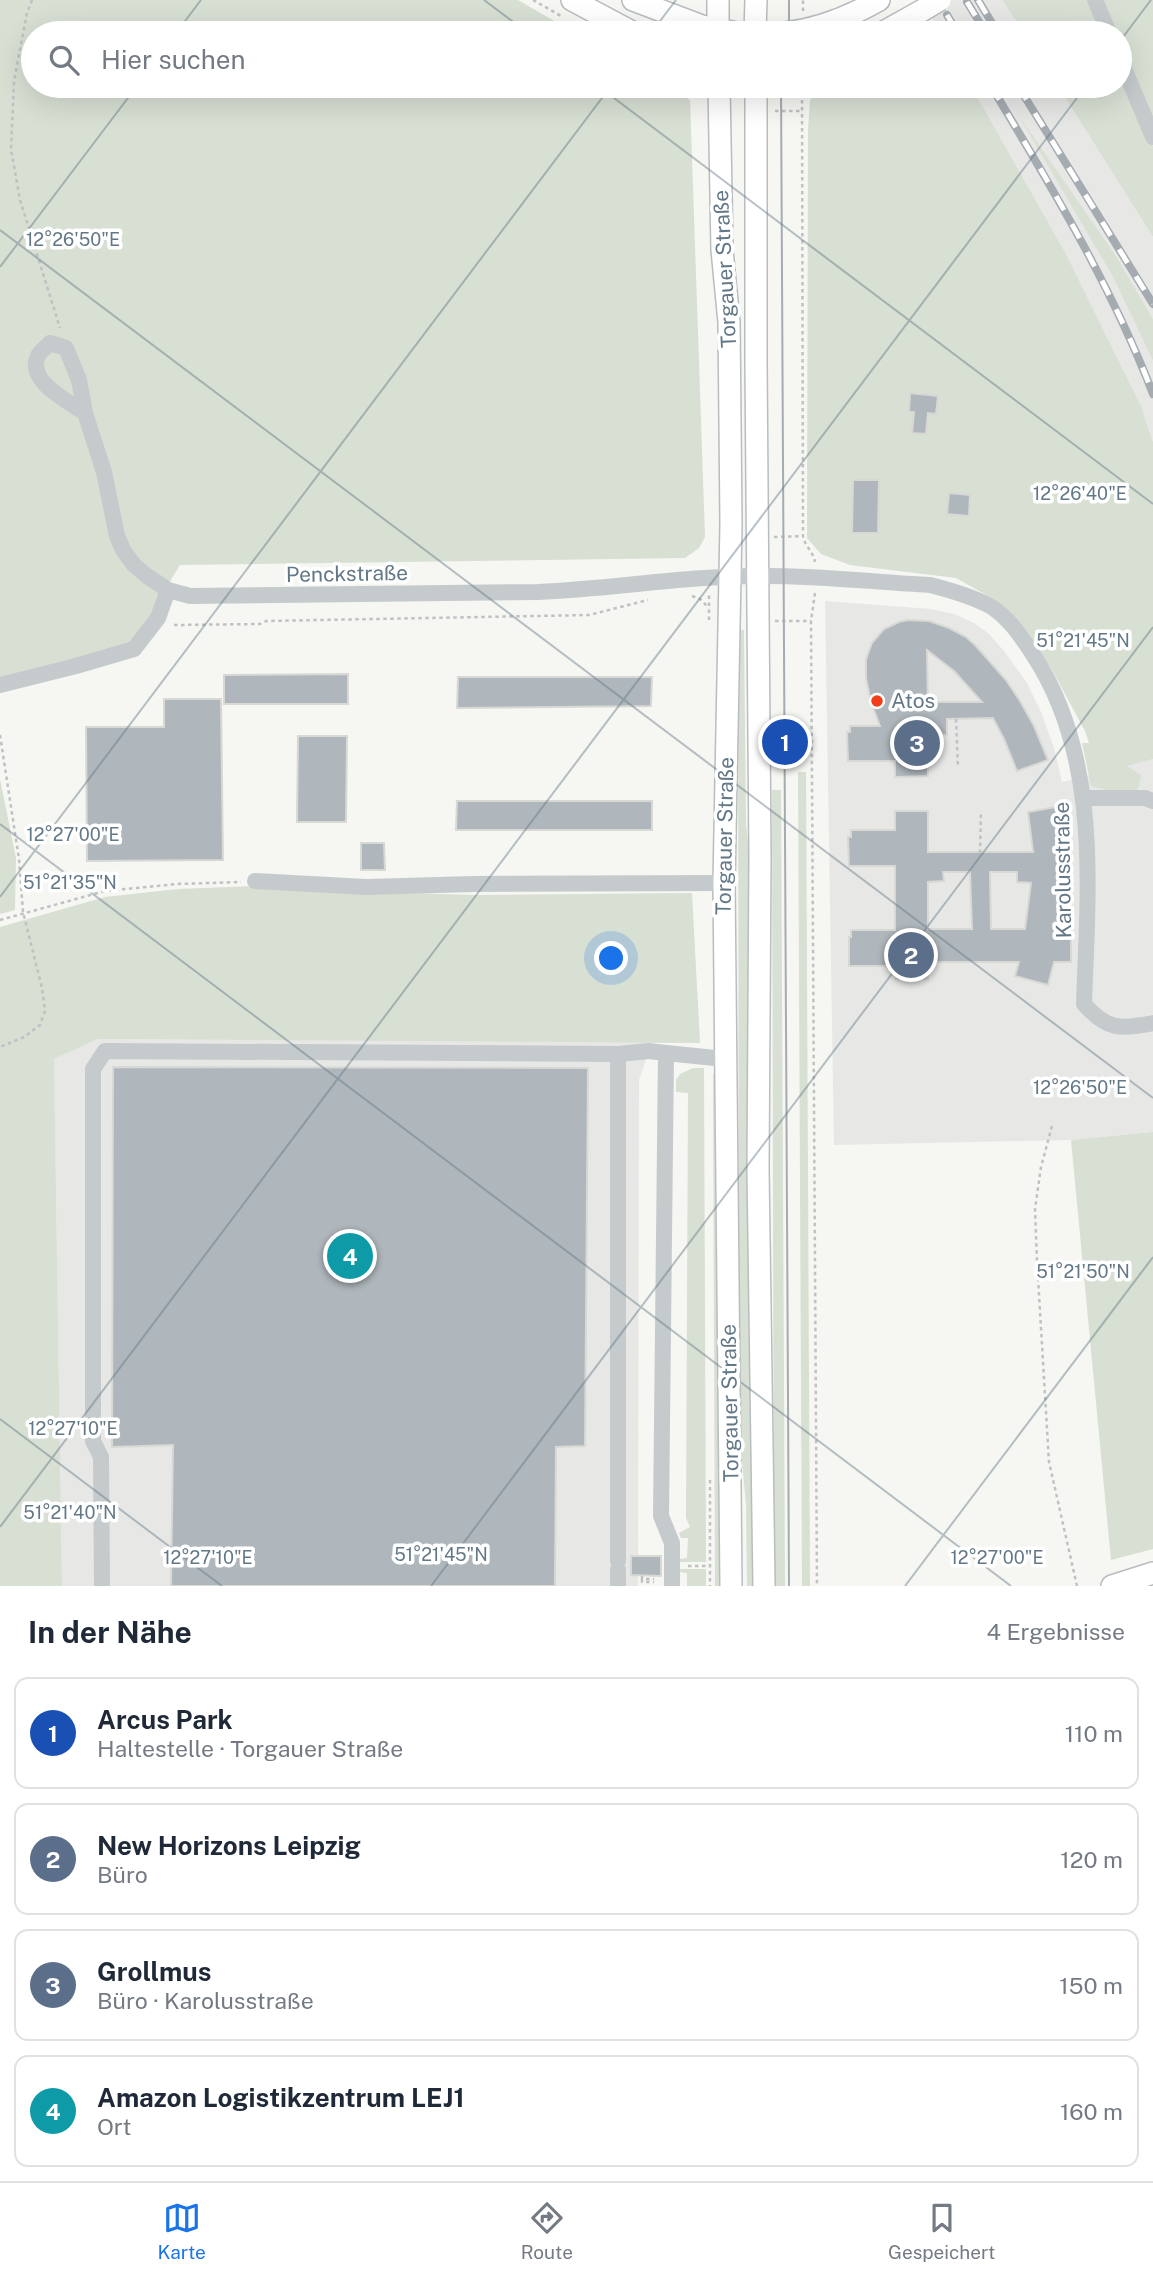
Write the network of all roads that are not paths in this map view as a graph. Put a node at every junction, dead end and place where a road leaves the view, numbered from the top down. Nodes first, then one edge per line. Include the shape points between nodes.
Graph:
1 (572, 0) edge
2 (633, 0) edge
3 (718, 0) edge
4 (756, 0) edge
5 (879, 0) edge
6 (1096, 0) edge
7 (927, 8) edge
8 (611, 21) edge
9 (689, 21) edge
10 (722, 21) edge
11 (755, 21) edge
12 (836, 21) edge
13 (904, 21) edge
14 (913, 21) edge
15 (1104, 21) edge
16 (1132, 88) edge
17 (719, 98) edge
18 (756, 98) edge
19 (1153, 138) edge
20 (85, 413) junction
21 (758, 576) junction
22 (730, 577) junction
23 (168, 590) junction
24 (0, 685) edge
25 (1084, 798) junction
26 (1153, 801) edge
27 (255, 881) road end
28 (724, 883) junction
29 (1153, 1023) edge
30 (618, 1054) junction
31 (666, 1054) junction
32 (725, 1059) junction
33 (618, 1572) edge
34 (1153, 1573) edge
35 (102, 1586) edge
36 (672, 1586) edge
37 (731, 1586) edge
38 (764, 1586) edge
39 (1112, 1586) edge

1 - 8 main road
2 - 9 main road
3 - 10 main road
4 - 11 main road
5 - 12 main road
6 - 15 street
7 - 13 main road
7 - 14 street
16 - 19 street
17 - 22 main road, Torgauer Straße via 722,250 729,322
18 - 21 main road, Torgauer Straße
20 - 20 street, Penckstraße via 66,348 50,343 38,355 36,369 41,382
20 - 23 street, Penckstraße via 123,550 141,571
21 - 22 street, Karolusstraße
21 - 25 street, Karolusstraße via 930,585 991,607 1017,630 1051,687 1069,733
21 - 38 main road, Torgauer Straße via 758,1170
22 - 23 street, Penckstraße via 538,592 211,597
22 - 28 main road, Torgauer Straße
23 - 24 street via 158,618 134,649
25 - 26 street
25 - 29 street, Karolusstraße via 1084,1004 1107,1024 1124,1028
27 - 28 street via 366,887
28 - 32 main road, Torgauer Straße
30 - 31 street
30 - 33 street
30 - 35 street via 105,1051 93,1069 93,1441 102,1457
31 - 32 street
31 - 36 street via 661,1516 672,1543
32 - 37 main road, Torgauer Straße
34 - 39 main road

